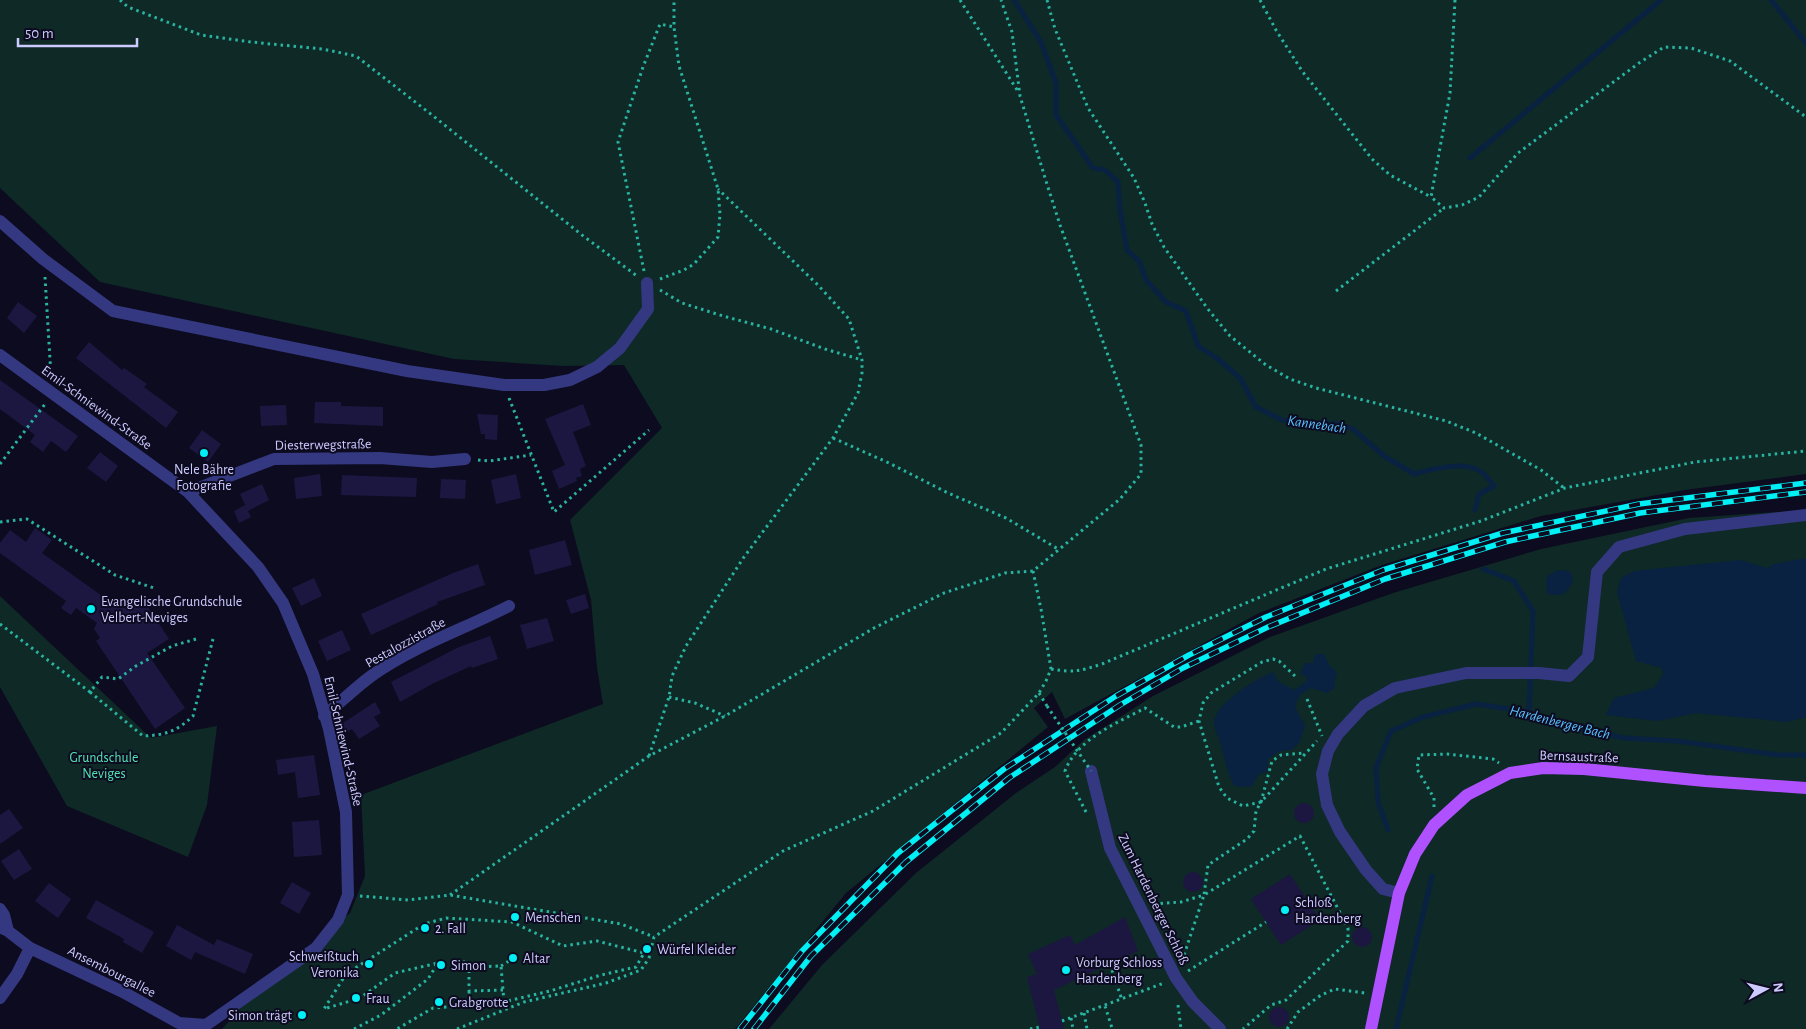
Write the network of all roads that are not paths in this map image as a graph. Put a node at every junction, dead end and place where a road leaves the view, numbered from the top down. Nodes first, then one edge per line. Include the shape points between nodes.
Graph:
1 (0, 221) edge
2 (647, 284) road end
3 (0, 355) edge
4 (464, 459) road end
5 (188, 492) junction
6 (1806, 515) edge
7 (509, 606) dead end
8 (324, 716) junction
9 (1091, 771) road end
10 (1806, 788) edge
11 (1398, 893) junction
12 (0, 909) edge
13 (4, 929) edge
14 (30, 948) junction
15 (0, 998) edge
16 (206, 1025) joint
17 (1220, 1029) edge
18 (1371, 1029) edge

1 - 2 street via 43,259 113,311 407,371 504,385 544,385 570,380 597,368 620,348 648,309
3 - 5 street, Emil-Schniewind-Straße
4 - 5 street, Diesterwegstraße via 432,462 380,458 274,459
5 - 8 street, Emil-Schniewind-Straße via 258,567 283,603 313,674
6 - 11 street via 1685,529 1620,547 1597,572 1588,657 1569,676 1466,673 1395,688 1364,706 1338,734 1328,751 1322,774 1327,805 1340,832 1366,870 1383,889
7 - 8 street, Pestalozzistraße via 431,641 374,674
8 - 16 street, Emil-Schniewind-Straße via 346,812 348,895 338,920 316,948
9 - 17 street, Zum Hardenberger Schloß via 1110,848 1176,978 1193,1002
10 - 11 main road, Bernsaustraße via 1584,769 1543,768 1510,773 1467,795 1434,825 1415,854
11 - 18 main road, Bernsaustraße
12 - 13 street, Ansembourgallee via 4,915
13 - 14 street, Ansembourgallee
14 - 15 street
14 - 16 street, Ansembourgallee via 123,992 178,1023

